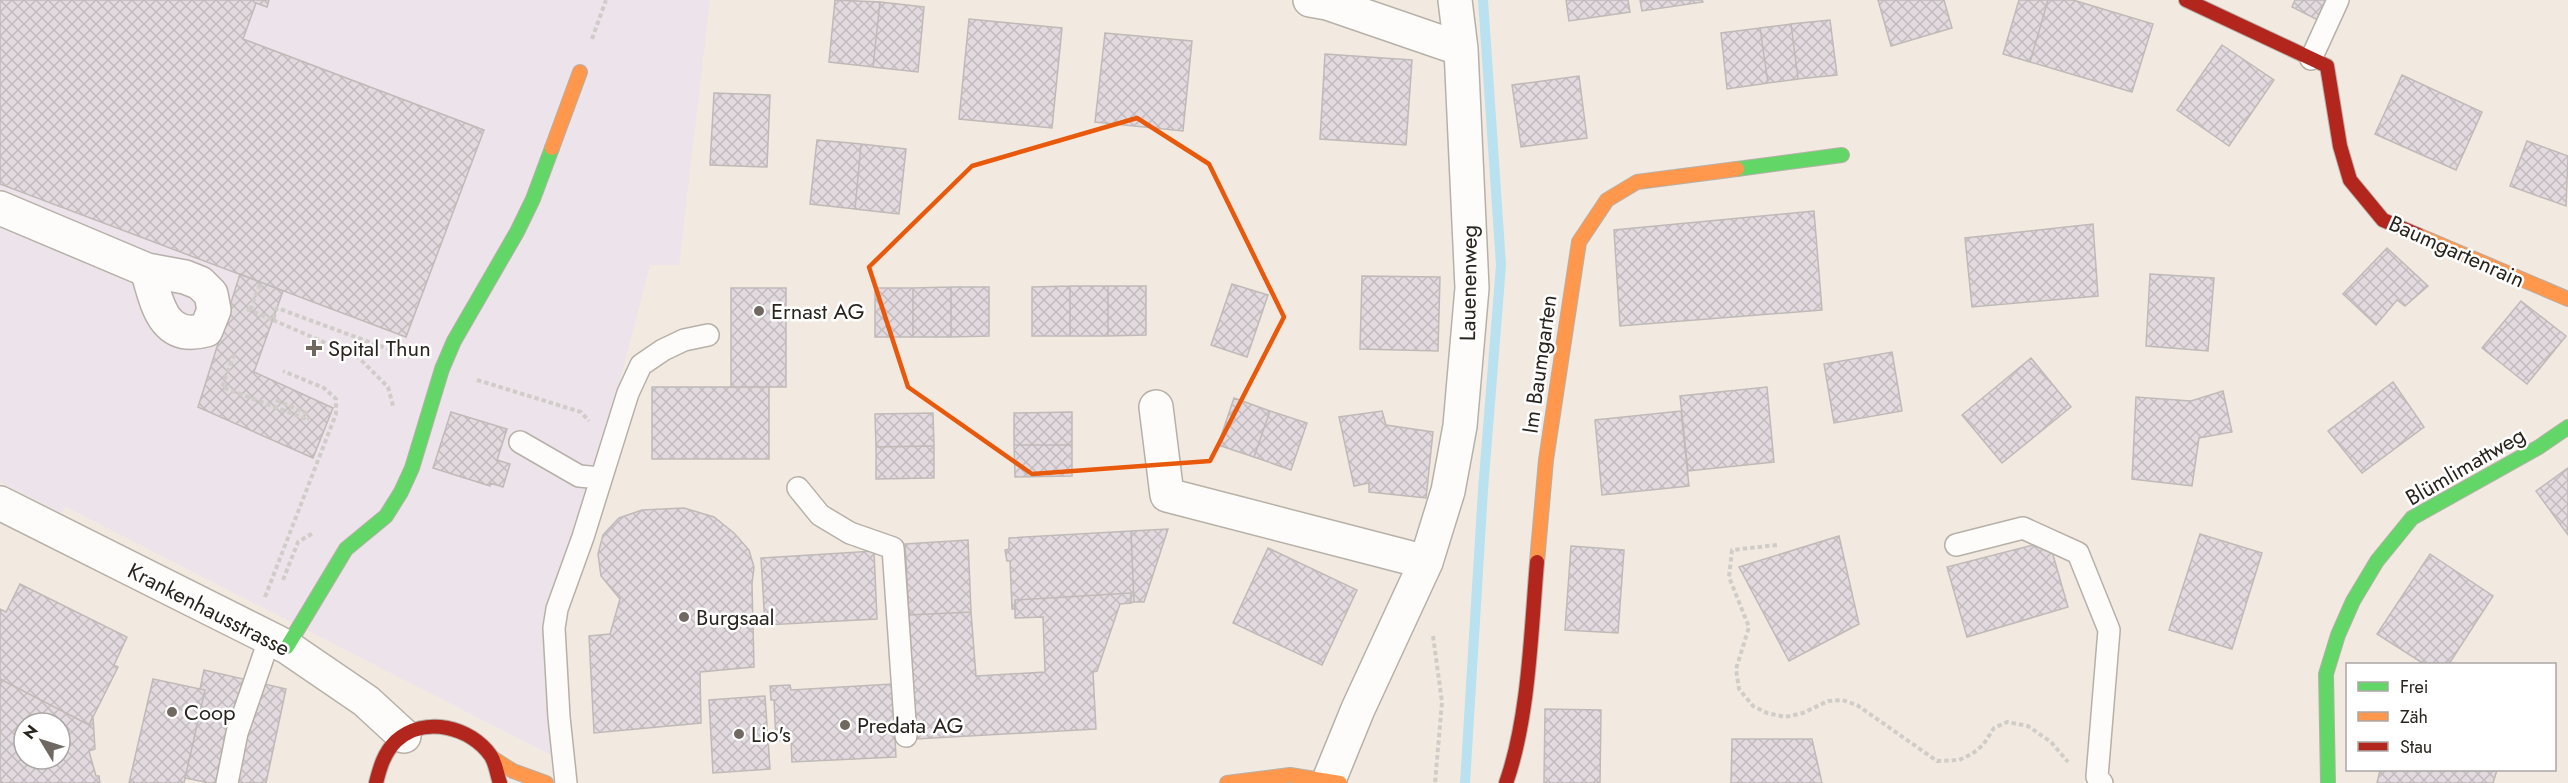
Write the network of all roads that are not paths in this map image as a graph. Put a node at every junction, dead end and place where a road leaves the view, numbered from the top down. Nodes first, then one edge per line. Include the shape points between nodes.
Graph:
1 (1310, 0) edge
2 (1455, 0) edge
3 (2186, 0) edge
4 (2338, 0) edge
5 (1461, 49) junction
6 (2311, 59) junction
7 (580, 72) road end
8 (1842, 155) dead end
9 (0, 208) edge
10 (147, 270) dead end
11 (2568, 299) edge
12 (708, 335) dead end
13 (1156, 407) dead end
14 (2568, 427) edge
15 (520, 442) dead end
16 (601, 478) junction
17 (798, 488) dead end
18 (0, 503) edge
19 (1956, 545) dead end
20 (1426, 562) junction
21 (270, 637) junction
22 (404, 736) junction
23 (906, 736) dead end
24 (494, 759) junction
25 (2100, 780) edge
26 (375, 781) edge
27 (1334, 781) edge
28 (227, 783) edge
29 (500, 783) edge
30 (546, 783) edge
31 (566, 783) edge
32 (1227, 783) edge
33 (1506, 783) edge
34 (2328, 783) edge

1 - 5 street
2 - 5 street, Lauenenweg
3 - 6 street, Baumgartenrain
4 - 6 lane
5 - 20 street, Lauenenweg via 1472,288 1460,426 1448,491
6 - 11 street, Baumgartenrain via 2327,66 2340,146 2350,180 2384,220
7 - 21 street via 533,199 442,369 401,492 386,516 346,549
8 - 33 street, Im Baumgarten via 1637,182 1606,200 1579,242 1546,460 1528,670 1513,763
9 - 10 street
12 - 16 lane via 684,340 641,365
13 - 20 street via 1167,495
14 - 34 street, Blümlimattweg via 2412,518 2377,561 2353,601 2326,674
15 - 16 lane via 579,476
16 - 31 lane via 554,628
17 - 23 lane via 820,515 849,532 893,548
18 - 21 street, Krankenhausstrasse
19 - 25 lane via 2023,528 2078,553 2109,630
20 - 27 street, Lauenenweg via 1358,709
21 - 22 street, Krankenhausstrasse via 366,701
21 - 28 lane via 237,733
22 - 24 street via 420,728 454,728 470,734
22 - 26 street via 386,754
24 - 29 street
24 - 30 street
27 - 32 street via 1290,776

